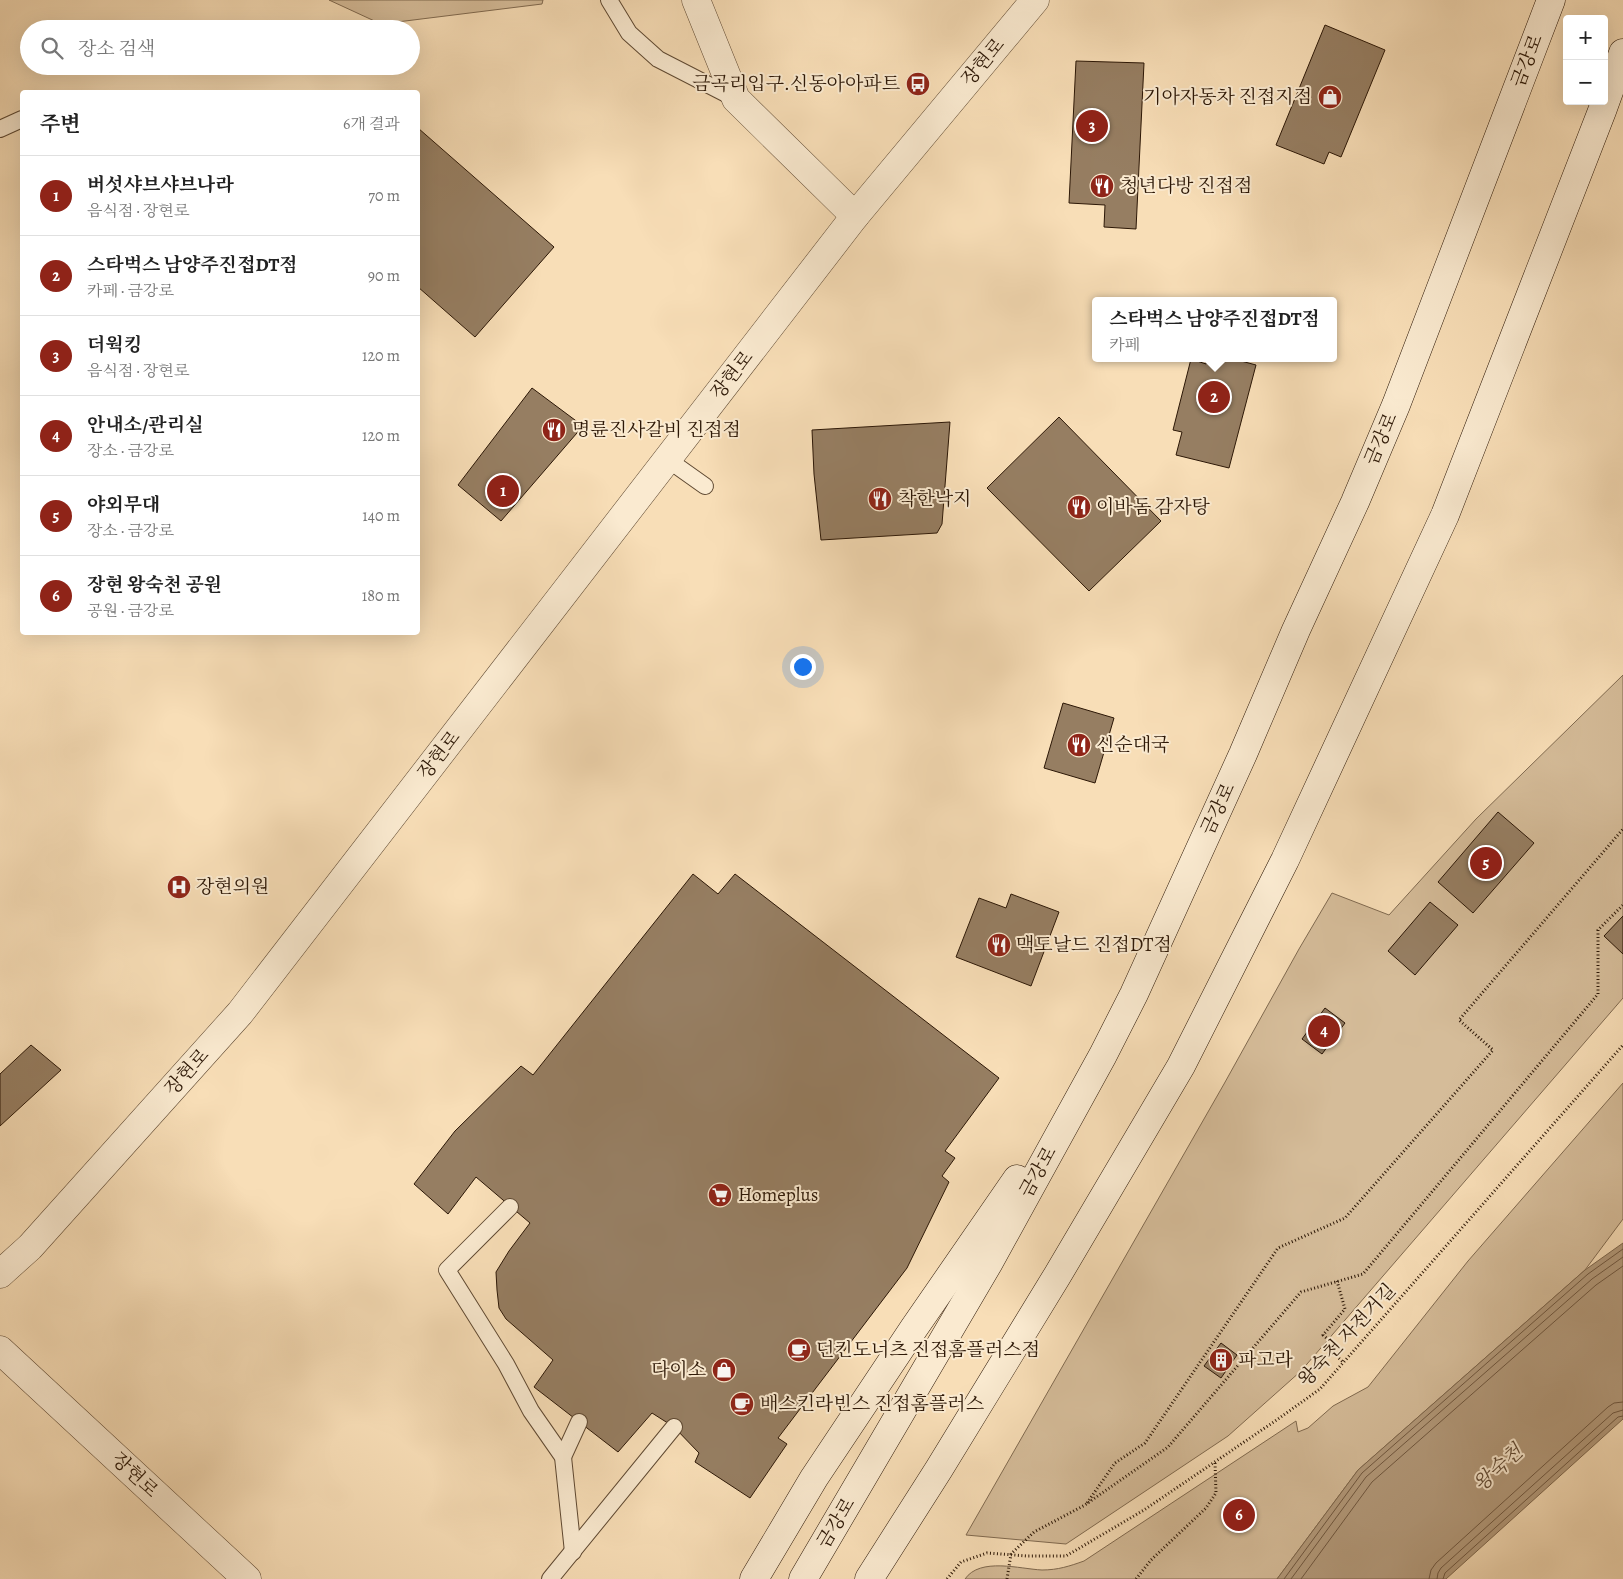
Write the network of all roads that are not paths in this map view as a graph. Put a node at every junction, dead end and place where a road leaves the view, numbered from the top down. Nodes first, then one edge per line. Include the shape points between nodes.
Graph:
1 (609, 0) edge
2 (696, 0) edge
3 (1035, 0) edge
4 (1551, 0) edge
5 (1623, 53) edge
6 (736, 98) junction
7 (20, 120) edge
8 (0, 128) edge
9 (855, 216) junction
10 (667, 459) junction
11 (705, 486) dead end
12 (1103, 1055) junction
13 (510, 1207) dead end
14 (0, 1274) edge
15 (0, 1350) edge
16 (579, 1422) dead end
17 (674, 1427) dead end
18 (563, 1457) junction
19 (573, 1552) junction
20 (247, 1579) edge
21 (550, 1579) edge
22 (754, 1579) edge
23 (803, 1579) edge
24 (869, 1579) edge

1 - 6 lane via 629,33 658,59
2 - 6 main road
3 - 9 main road, 장현로
4 - 12 main road, 금강로 via 1396,405 1355,502 1134,994
5 - 24 main road via 1446,515 1281,869 1181,1066 1042,1301
6 - 9 main road
7 - 8 lane
9 - 10 main road, 장현로
10 - 11 lane
10 - 14 main road, 장현로 via 240,1013 30,1247
12 - 22 main road via 814,1478
12 - 23 main road, 금강로 via 988,1264
13 - 18 lane via 447,1270 506,1364 531,1412
15 - 20 main road, 장현로
16 - 18 lane
17 - 19 lane
18 - 19 lane
19 - 21 lane

